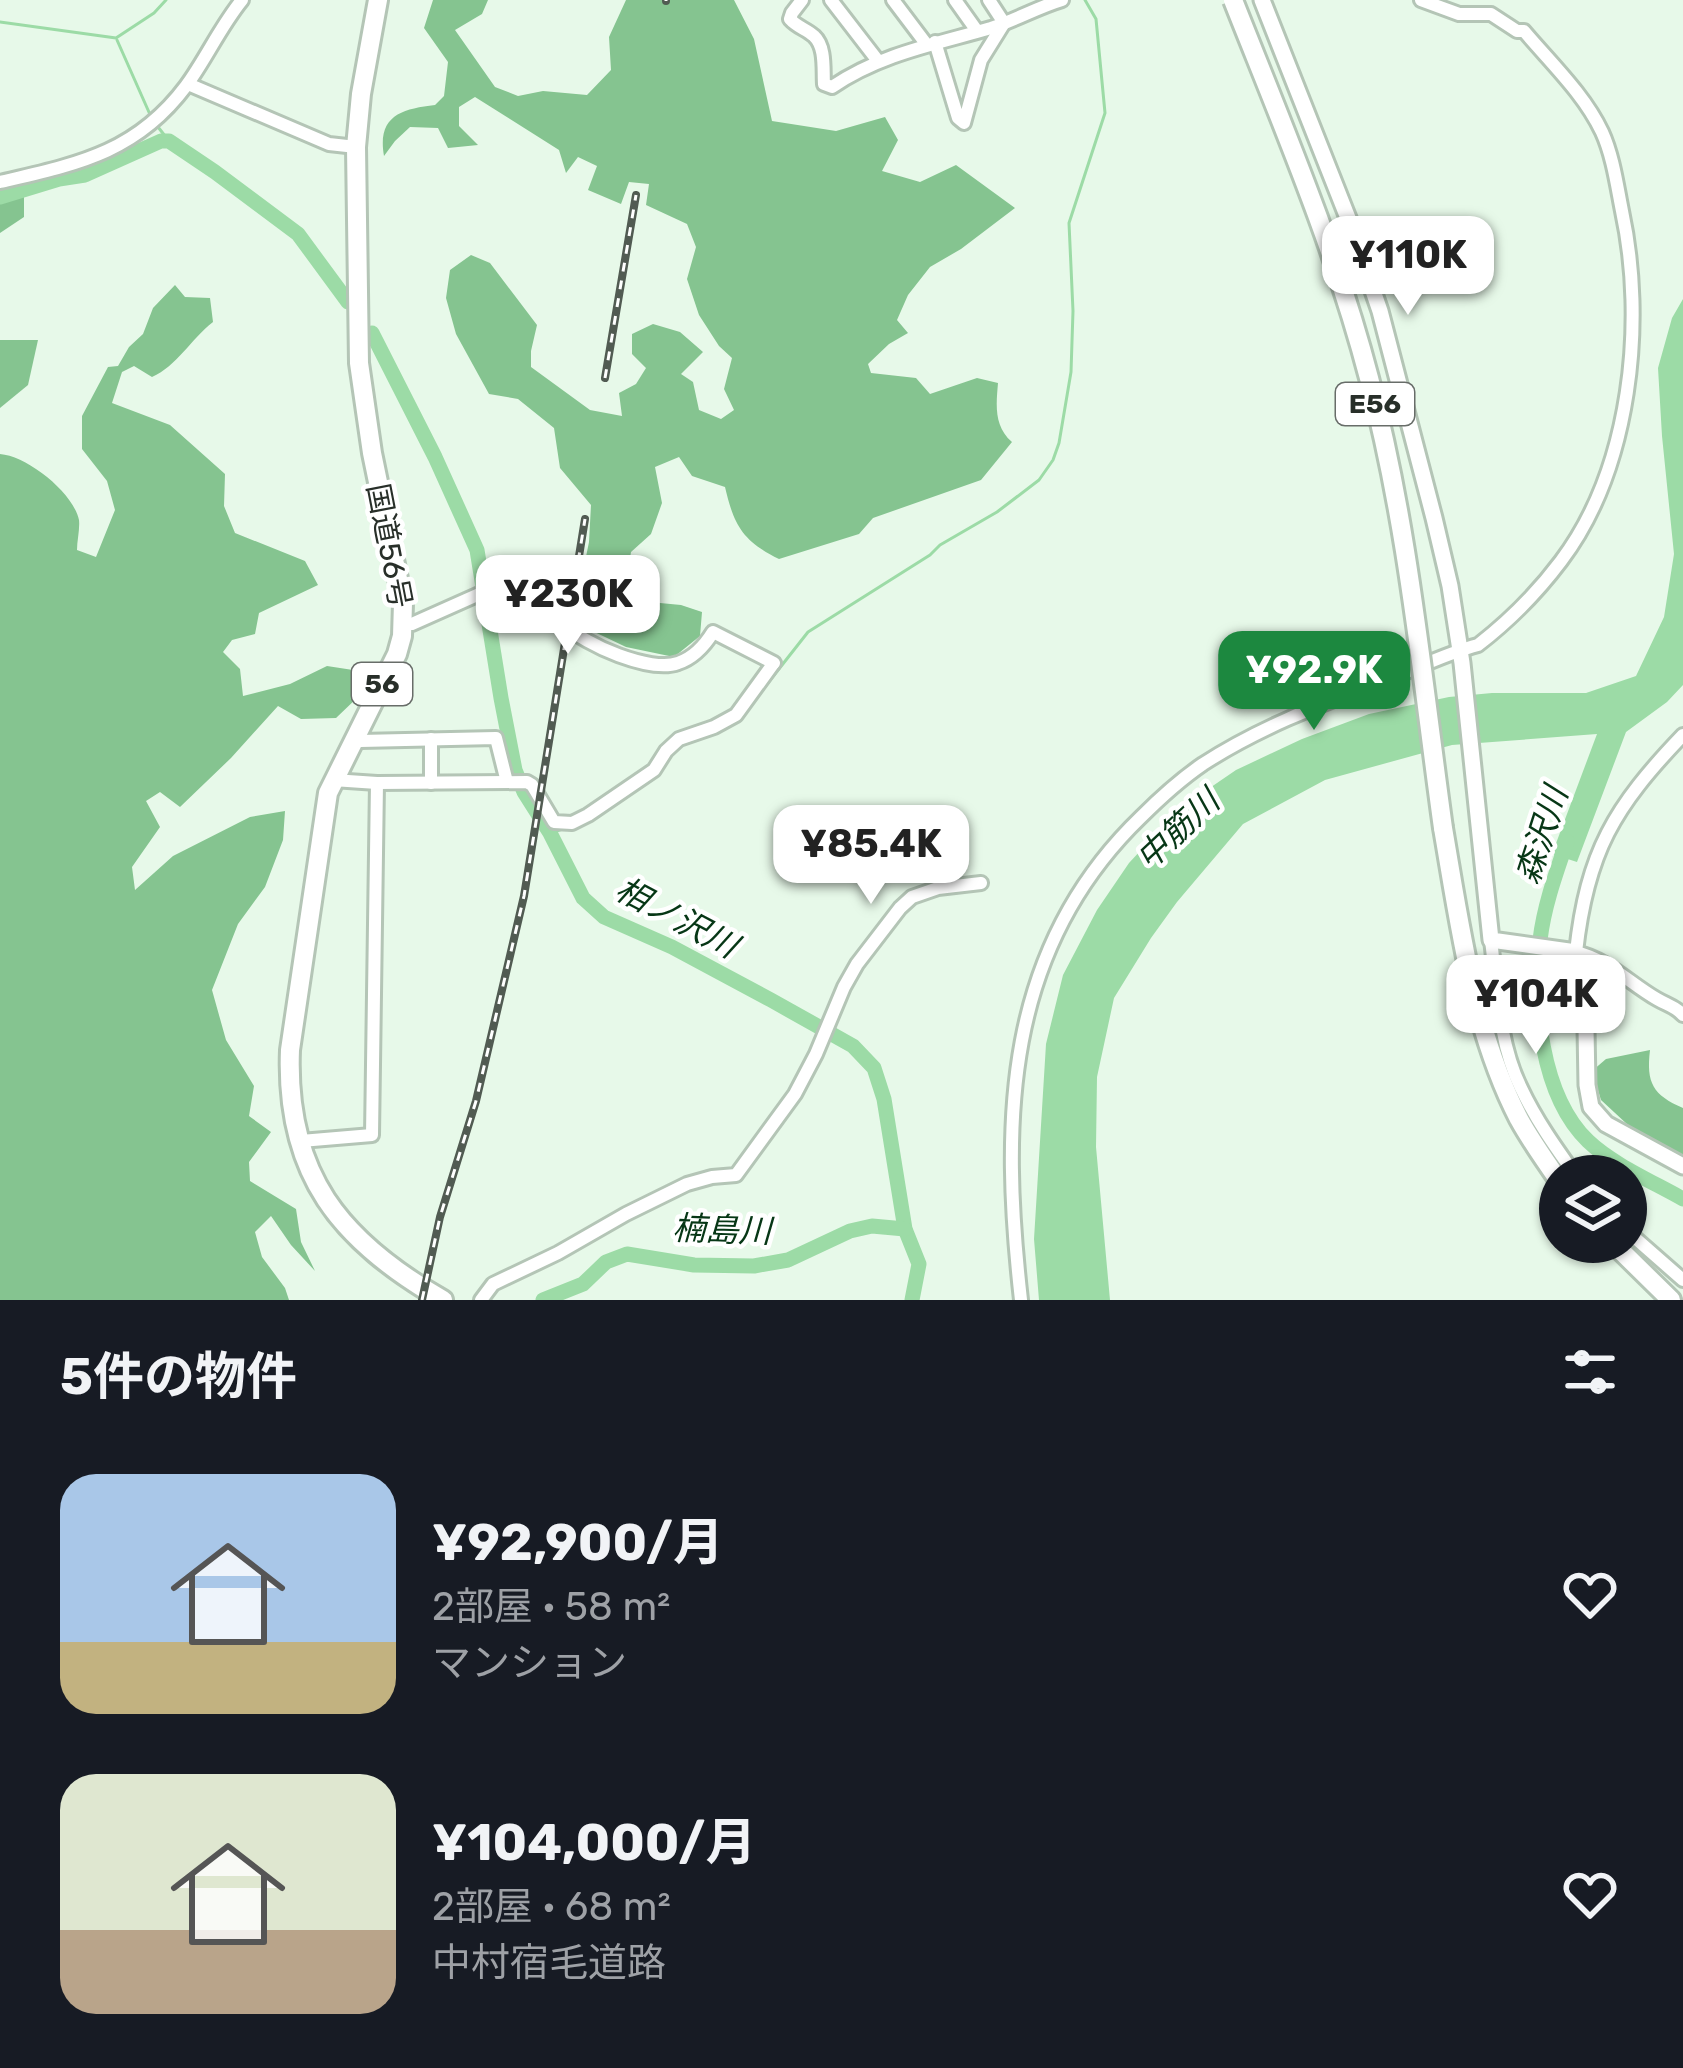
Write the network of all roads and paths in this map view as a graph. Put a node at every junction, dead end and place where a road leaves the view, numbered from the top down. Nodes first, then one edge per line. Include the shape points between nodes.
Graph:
1 (242, 0) edge
2 (378, 0) edge
3 (802, 0) edge
4 (831, 0) edge
5 (893, 0) edge
6 (955, 0) edge
7 (989, 0) edge
8 (1062, 0) edge
9 (1233, 0) edge
10 (1262, 0) edge
11 (1421, 0) edge
12 (1004, 22) junction
13 (976, 31) junction
14 (931, 44) junction
15 (878, 61) junction
16 (188, 84) junction
17 (356, 147) junction
18 (0, 182) edge
19 (404, 624) junction
20 (1461, 656) junction
21 (1683, 735) edge
22 (355, 737) junction
23 (431, 739) junction
24 (1683, 746) edge
25 (1662, 757) junction
26 (333, 780) junction
27 (515, 782) junction
28 (377, 783) junction
29 (431, 783) junction
30 (981, 883) dead end
31 (1491, 940) junction
32 (1571, 951) junction
33 (1683, 1015) edge
34 (301, 1142) junction
35 (1543, 1155) edge
36 (1561, 1155) edge
37 (1683, 1166) edge
38 (1647, 1248) edge
39 (1633, 1263) edge
40 (1683, 1280) edge
41 (443, 1300) edge
42 (482, 1300) edge
43 (1021, 1300) edge
44 (1671, 1300) edge

1 - 16 street
2 - 17 highway, 国道56号 / 56
3 - 15 street via 790,20 820,44 824,84
4 - 15 street
5 - 14 street
6 - 13 street
7 - 12 street
8 - 12 street
9 - 35 highway, E56, bridge via 1330,250 1370,380 1470,978 1519,1118
10 - 20 main road via 1380,311
11 - 20 street via 1459,14 1491,14 1524,31 1578,94 1603,133 1631,252 1623,421 1589,514 1530,599
12 - 13 street
12 - 14 street via 981,60 964,123
13 - 14 street
14 - 15 street
16 - 17 street via 329,144
16 - 18 street via 153,124 99,156
17 - 19 highway, 国道56号 / 56 via 362,396
19 - 22 highway, 国道56号 / 56
19 - 27 street via 513,579 545,576 559,593 562,622 613,652 674,665 713,632 774,663 736,715 679,740 654,770 572,823 554,822 532,785
20 - 31 main road
20 - 43 street via 1300,712 1201,766 1125,832 1075,896 1052,938 1021,1042 1013,1189
21 - 25 street
22 - 23 street
22 - 26 highway, 国道56号 / 56
23 - 27 street via 496,738
23 - 29 street
24 - 25 street
25 - 32 street via 1611,822
26 - 28 street
26 - 34 highway, 国道56号 / 56 via 290,1050
27 - 29 street
28 - 29 street
28 - 34 street via 372,1136
30 - 42 street via 938,888 900,908 844,987 795,1094 736,1175 687,1184 626,1214 494,1284
31 - 32 main road
31 - 36 street via 1518,1084
32 - 33 street via 1607,963
32 - 37 main road via 1585,972 1592,1107 1606,1124
34 - 41 highway, 国道56号 / 56 via 326,1200 357,1240
38 - 40 street
39 - 44 highway

